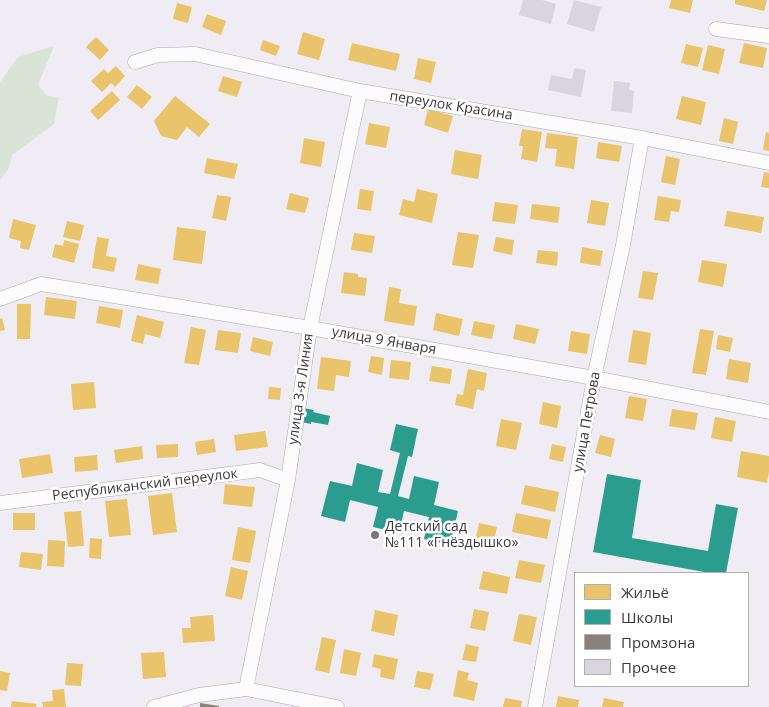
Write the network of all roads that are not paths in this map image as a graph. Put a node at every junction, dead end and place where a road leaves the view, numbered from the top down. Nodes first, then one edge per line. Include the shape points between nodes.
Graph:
1 (716, 29) dead end
2 (769, 36) edge
3 (135, 62) dead end
4 (360, 91) junction
5 (642, 138) junction
6 (769, 163) edge
7 (0, 299) edge
8 (310, 328) junction
9 (594, 378) junction
10 (769, 412) edge
11 (288, 480) junction
12 (0, 503) edge
13 (246, 689) junction
14 (154, 707) edge
15 (337, 707) edge
16 (535, 707) edge

1 - 2 street
3 - 4 street, переулок Красина via 158,55 196,54
4 - 5 street, переулок Красина
4 - 8 street, улица 3-я Линия
5 - 6 street, переулок Красина
5 - 9 street, улица Петрова
7 - 8 street, улица 9 Января via 41,284
8 - 9 street, улица 9 Января
8 - 11 street, улица 3-я Линия
9 - 10 street, улица 9 Января
9 - 16 street, улица Петрова
11 - 12 street, Республиканский переулок via 260,470
11 - 13 street, улица 3-я Линия
13 - 14 street via 199,694
13 - 15 street

